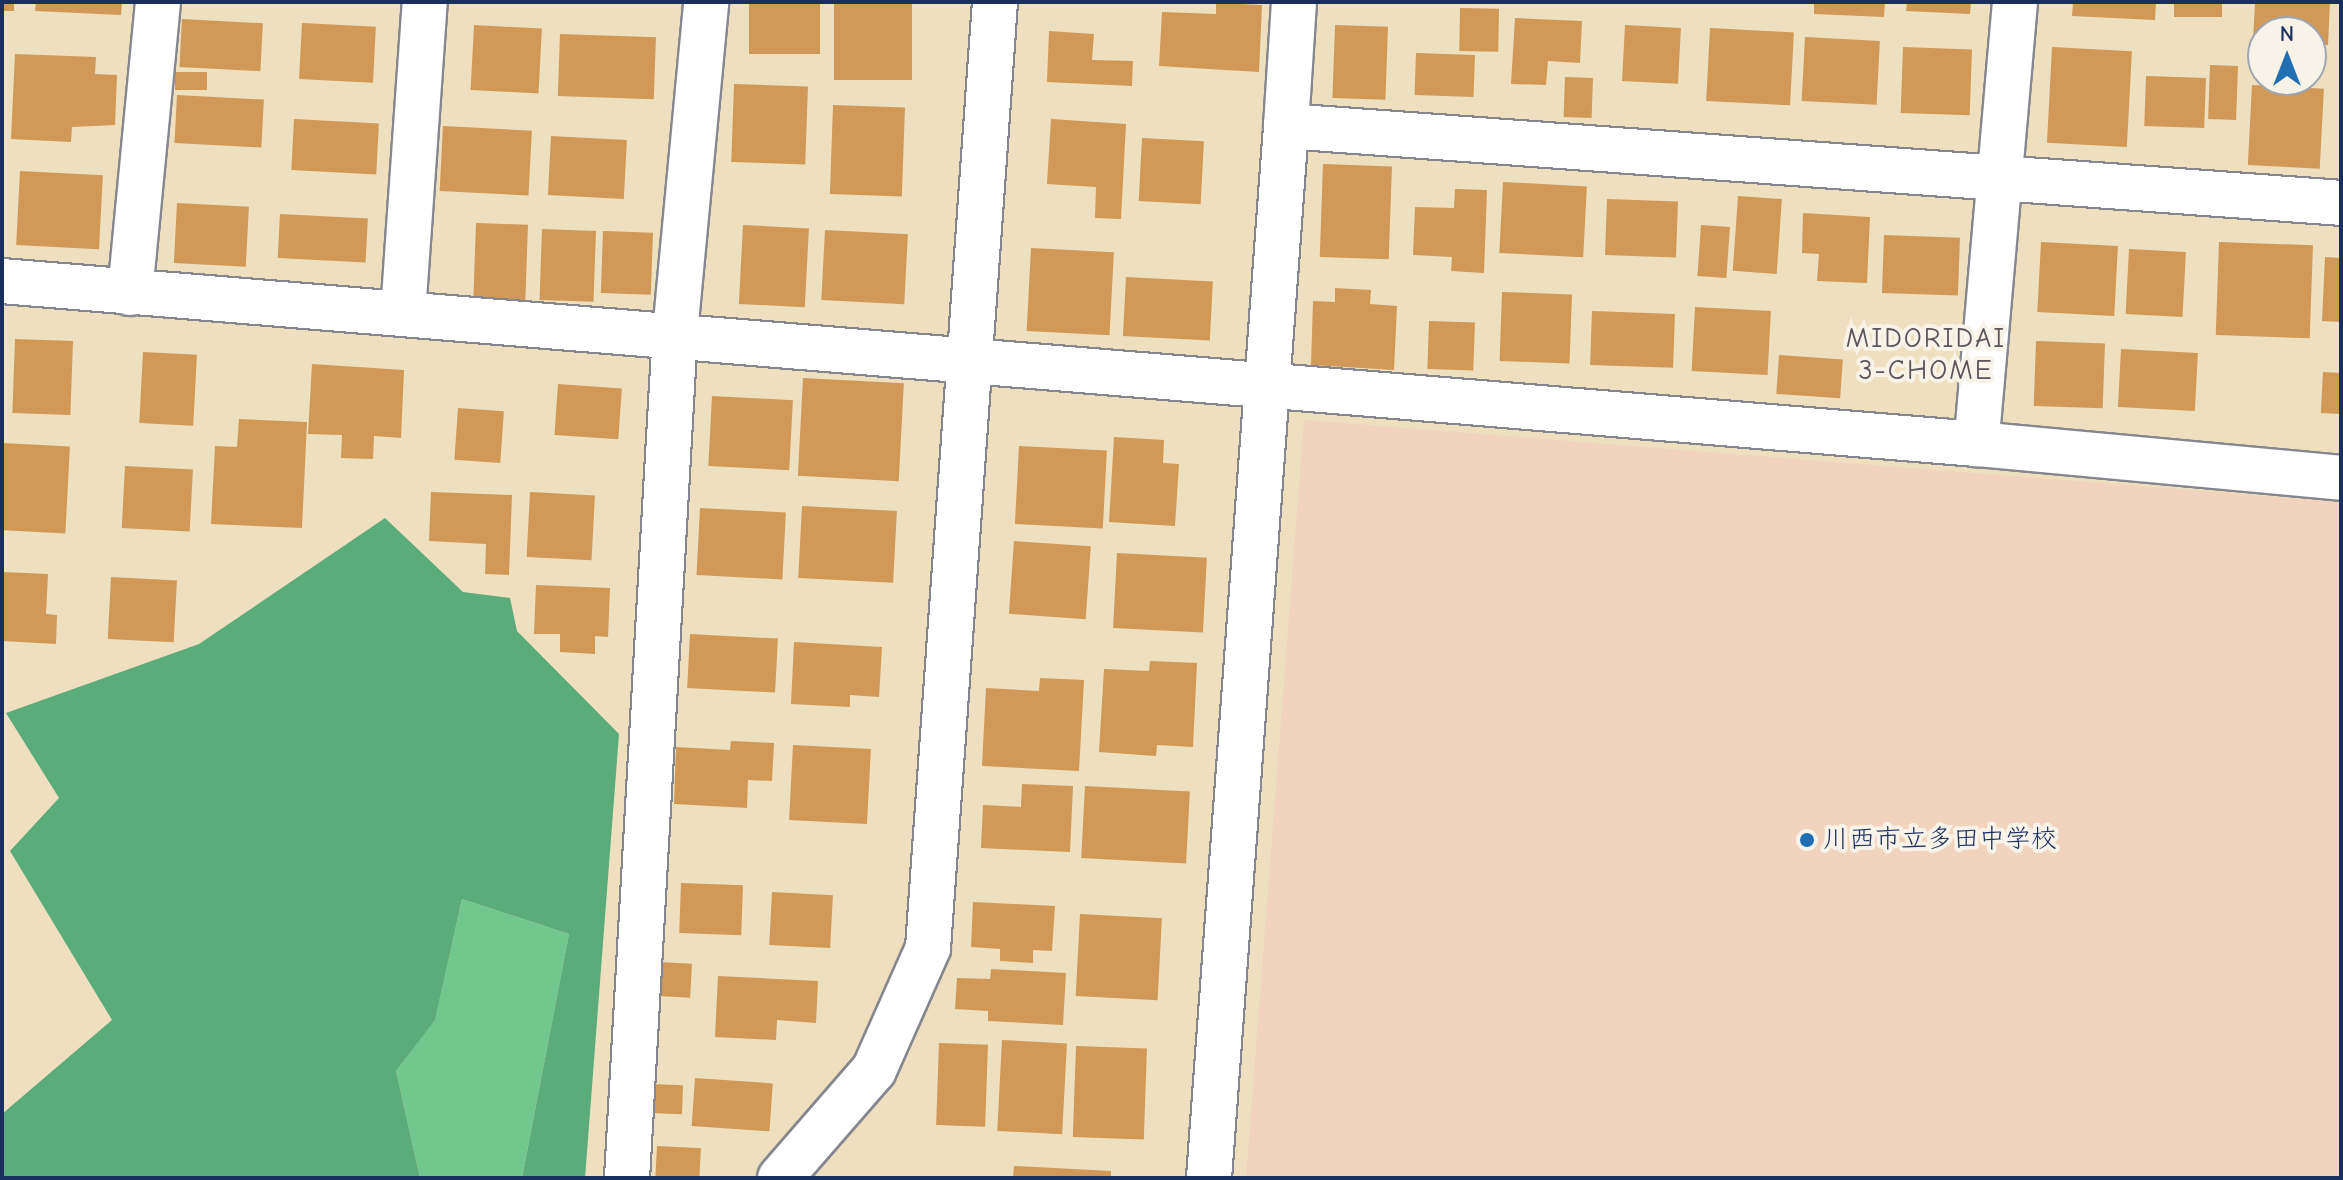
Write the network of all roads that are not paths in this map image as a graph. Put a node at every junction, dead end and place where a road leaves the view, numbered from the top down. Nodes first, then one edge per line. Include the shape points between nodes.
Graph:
1 (158, 2) edge
2 (425, 2) edge
3 (706, 2) edge
4 (995, 2) edge
5 (1294, 2) edge
6 (2015, 2) edge
7 (1286, 126) junction
8 (1998, 177) junction
9 (2341, 203) edge
10 (2, 281) edge
11 (130, 293) junction
12 (403, 313) junction
13 (675, 333) junction
14 (966, 362) junction
15 (1262, 384) junction
16 (1976, 444) junction
17 (2341, 478) edge
18 (627, 1178) edge
19 (780, 1178) edge
20 (1209, 1178) edge

1 - 11 street
2 - 12 street
3 - 13 street
4 - 14 street
5 - 7 street
6 - 8 street
7 - 8 street
7 - 15 street
8 - 9 street
8 - 16 street
10 - 11 street
11 - 12 street
12 - 13 street
13 - 14 street
13 - 18 street
14 - 15 street
14 - 19 street via 928,948 874,1070
15 - 16 street
15 - 20 street
16 - 17 street

